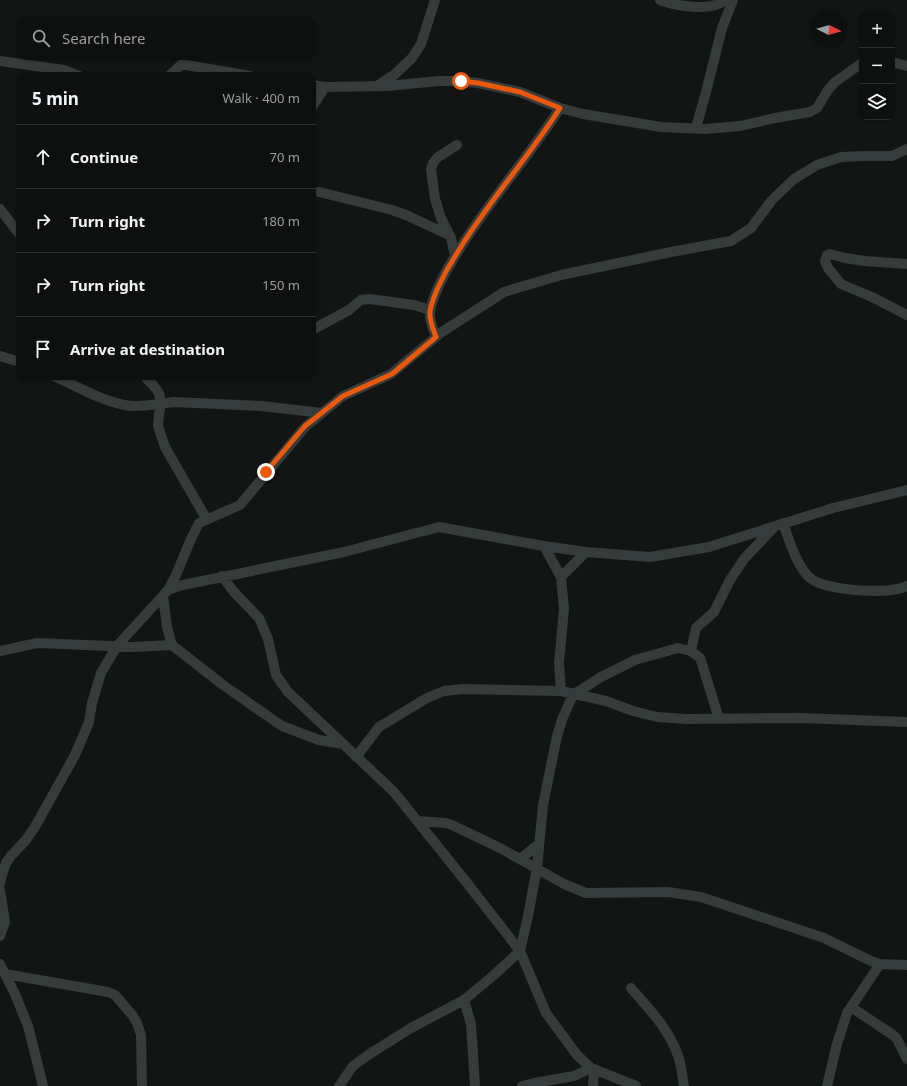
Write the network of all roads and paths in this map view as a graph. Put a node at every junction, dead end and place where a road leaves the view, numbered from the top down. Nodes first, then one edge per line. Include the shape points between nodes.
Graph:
1 (435, 0) edge
2 (660, 0) edge
3 (724, 0) edge
4 (733, 0) edge
5 (0, 61) edge
6 (895, 63) edge
7 (859, 65) edge
8 (907, 66) edge
9 (69, 72) edge
10 (173, 72) edge
11 (227, 72) edge
12 (316, 86) edge
13 (325, 87) junction
14 (376, 87) junction
15 (316, 101) edge
16 (560, 108) junction
17 (696, 128) junction
18 (457, 145) dead end
19 (907, 149) edge
20 (319, 192) dead end
21 (0, 209) edge
22 (16, 230) edge
23 (450, 237) junction
24 (465, 239) junction
25 (455, 256) junction
26 (907, 264) edge
27 (430, 310) junction
28 (907, 315) edge
29 (316, 328) edge
30 (436, 337) junction
31 (0, 356) edge
32 (16, 361) edge
33 (62, 380) edge
34 (148, 380) edge
35 (161, 403) junction
36 (322, 413) junction
37 (907, 490) edge
38 (207, 520) junction
39 (779, 525) junction
40 (544, 546) junction
41 (586, 552) junction
42 (222, 576) junction
43 (561, 577) junction
44 (907, 586) edge
45 (165, 593) junction
46 (172, 645) junction
47 (117, 646) junction
48 (0, 651) edge
49 (691, 651) junction
50 (561, 692) junction
51 (573, 695) junction
52 (719, 719) junction
53 (907, 722) edge
54 (343, 744) junction
55 (356, 756) junction
56 (417, 821) junction
57 (539, 844) junction
58 (11, 856) junction
59 (520, 859) junction
60 (0, 860) edge
61 (537, 868) junction
62 (0, 884) edge
63 (0, 890) edge
64 (0, 936) edge
65 (520, 951) junction
66 (0, 964) edge
67 (880, 964) junction
68 (907, 965) edge
69 (5, 974) junction
70 (631, 988) dead end
71 (464, 1000) junction
72 (851, 1007) junction
73 (907, 1059) edge
74 (592, 1069) junction
75 (43, 1086) edge
76 (142, 1086) edge
77 (339, 1086) edge
78 (475, 1086) edge
79 (522, 1086) edge
80 (593, 1086) edge
81 (636, 1086) edge
82 (684, 1086) edge
83 (827, 1086) edge

1 - 14 street via 421,44 412,58
2 - 3 street via 686,7 708,6 722,3
4 - 17 street via 722,28
5 - 9 street
6 - 8 street
7 - 17 street via 835,82 817,108 810,112 740,126
10 - 11 street via 181,65
12 - 13 street
13 - 14 street
13 - 15 street
14 - 16 street via 461,81 520,92
16 - 17 street via 661,127
16 - 24 street via 544,134 485,209
18 - 23 street via 438,156 432,169 435,199
19 - 30 street via 892,156 841,157 816,165 794,179 772,200 751,228 731,241 561,275 504,292
20 - 23 street via 392,210
21 - 22 street
23 - 24 street
23 - 25 street
24 - 25 street
25 - 27 street
26 - 28 street via 865,262 830,254 825,261 841,284
27 - 29 street via 414,305 361,300 349,310
27 - 30 street
30 - 36 street via 392,374 343,396
31 - 32 street
33 - 35 street via 114,402 132,406
34 - 35 street via 159,393
35 - 36 street via 261,406
35 - 38 street via 158,426 165,448
36 - 38 street via 305,426 240,505
37 - 39 street via 832,508
38 - 45 street via 200,523
39 - 41 street via 709,548 650,557
39 - 44 street via 801,567 811,579 842,589 883,591
39 - 49 street via 744,559 714,612 696,628
40 - 41 street
40 - 42 street via 440,527 344,552
40 - 43 street
41 - 43 street
42 - 45 street via 178,586
42 - 54 street via 259,618 268,639 276,675 288,692
43 - 50 street via 564,609 559,663
45 - 46 street via 167,627
45 - 47 street
46 - 47 street
46 - 54 street via 282,726 319,740
47 - 48 street via 38,644
47 - 58 street via 101,673 89,722 75,755 26,840
49 - 51 street via 678,648 635,660
49 - 52 street via 700,658
50 - 51 street
50 - 55 street via 463,689 444,691 427,698 379,727
51 - 52 street via 606,701 657,717 686,720
51 - 57 street via 557,736 543,805
52 - 53 street via 800,718
54 - 55 street
55 - 56 street via 394,792
56 - 59 street via 452,825
56 - 65 street
57 - 59 street
57 - 61 street
58 - 60 street
58 - 62 street via 6,863
59 - 61 street
61 - 65 street
61 - 67 street via 586,893 668,892 701,897 824,938
63 - 64 street via 5,922
65 - 71 street
65 - 74 street via 546,1013 577,1055
66 - 69 street
67 - 68 street
67 - 72 street
69 - 75 street via 28,1026
69 - 76 street via 115,995 133,1016 141,1035
70 - 82 street via 672,1040 679,1058
71 - 77 street via 411,1028 368,1055 353,1066
71 - 78 street via 471,1024
72 - 73 street via 893,1035
72 - 83 street via 839,1038
74 - 79 street via 574,1076
74 - 80 street
74 - 81 street

